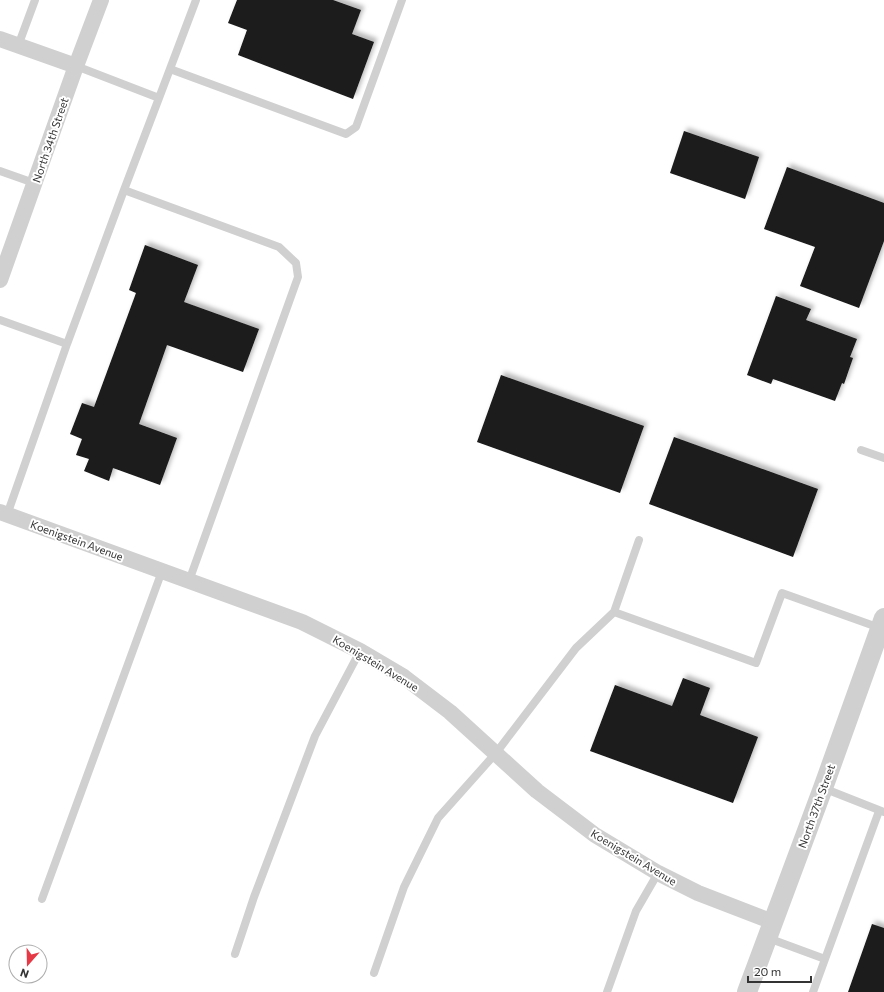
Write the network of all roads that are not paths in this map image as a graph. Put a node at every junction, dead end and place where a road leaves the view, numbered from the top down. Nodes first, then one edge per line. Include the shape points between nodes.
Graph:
1 (34, 0) edge
2 (101, 0) edge
3 (196, 0) edge
4 (402, 0) edge
5 (0, 40) edge
6 (18, 46) junction
7 (76, 66) junction
8 (170, 69) junction
9 (159, 98) junction
10 (0, 171) edge
11 (34, 184) junction
12 (124, 190) junction
13 (0, 280) edge
14 (0, 320) edge
15 (67, 344) junction
16 (861, 450) dead end
17 (884, 458) edge
18 (4, 514) edge
19 (639, 540) dead end
20 (162, 571) junction
21 (189, 581) junction
22 (614, 612) junction
23 (882, 623) edge
24 (360, 651) junction
25 (496, 753) junction
26 (823, 788) junction
27 (882, 811) edge
28 (658, 873) junction
29 (42, 899) dead end
30 (770, 930) junction
31 (235, 954) dead end
32 (825, 959) junction
33 (374, 973) dead end
34 (606, 992) edge
35 (747, 992) edge
36 (812, 992) edge

1 - 6 lane
2 - 7 street, North 34th Street
3 - 8 lane
4 - 8 lane via 356,127 346,134
5 - 6 street
6 - 7 street
7 - 9 lane
7 - 11 street, North 34th Street
8 - 9 lane
9 - 12 lane
10 - 11 lane
11 - 13 street, North 34th Street
12 - 15 lane
12 - 21 lane via 279,247 296,263 298,277
14 - 15 lane
15 - 18 lane
16 - 17 lane
18 - 20 street, Koenigstein Avenue
19 - 22 lane
20 - 21 street, Koenigstein Avenue
20 - 29 lane
21 - 24 street, Koenigstein Avenue via 302,622
22 - 23 lane via 756,663 782,593
22 - 25 lane via 576,648
23 - 26 street, North 37th Street
24 - 25 street, Koenigstein Avenue via 404,677 445,708
24 - 31 lane via 315,736
25 - 28 street, Koenigstein Avenue via 537,791 595,835
25 - 33 lane via 438,818 404,887
26 - 27 lane
26 - 30 street, North 37th Street
27 - 32 lane
28 - 30 street, Koenigstein Avenue
28 - 34 lane via 636,911
30 - 32 lane
30 - 35 street, North 37th Street
32 - 36 lane

